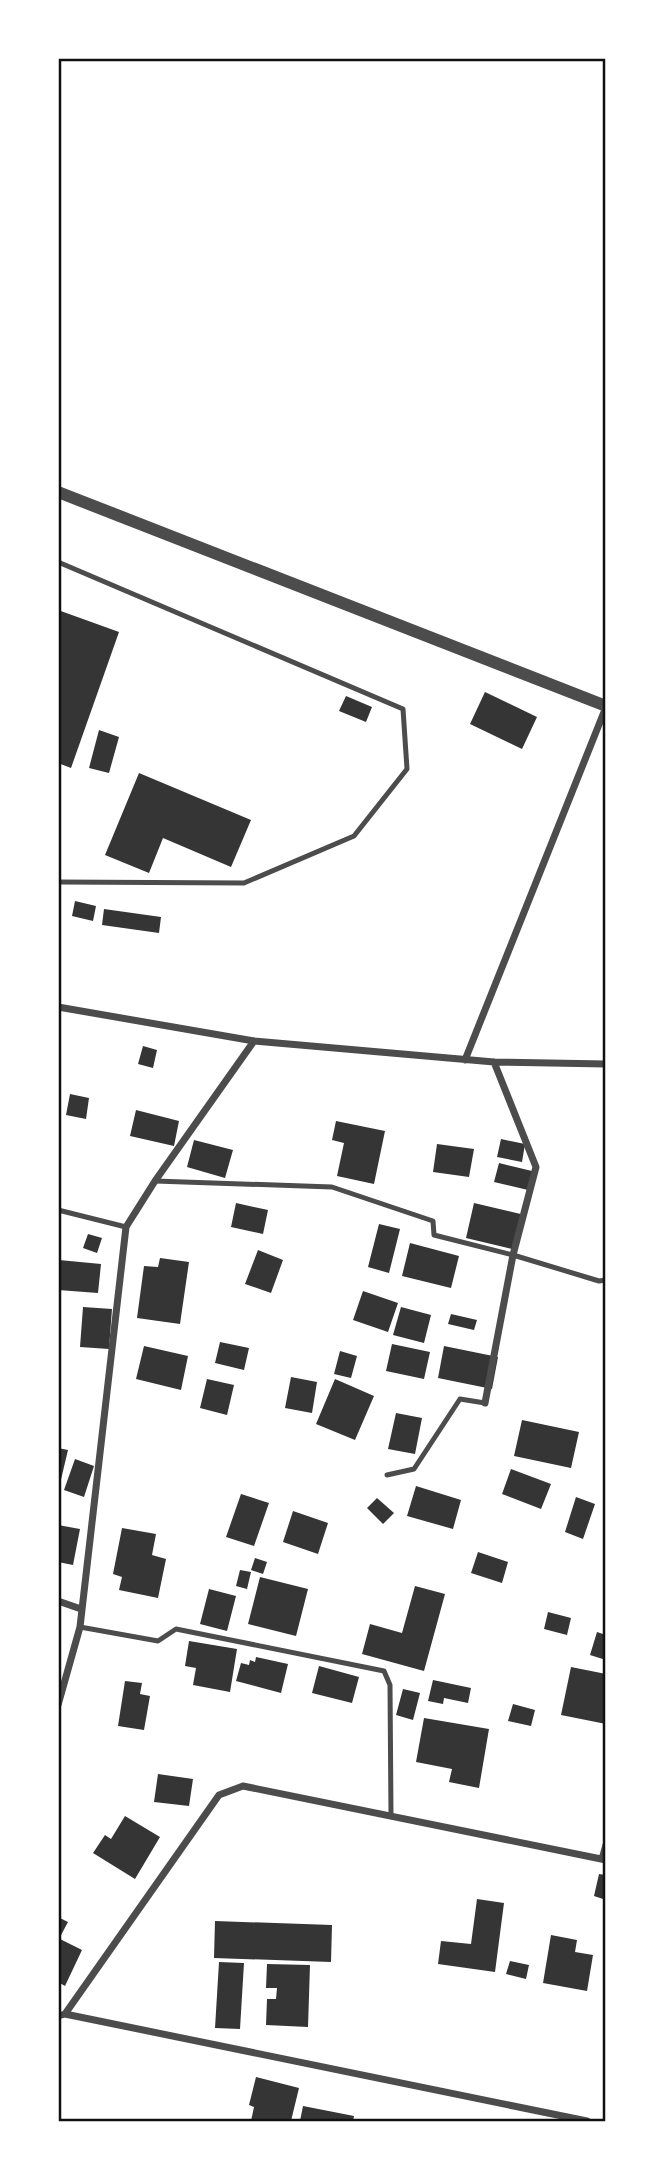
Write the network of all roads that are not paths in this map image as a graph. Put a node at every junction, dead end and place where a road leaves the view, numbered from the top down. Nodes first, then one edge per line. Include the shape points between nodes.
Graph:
1 (58, 492) edge
2 (58, 562) edge
3 (606, 707) edge
4 (58, 882) edge
5 (58, 1007) edge
6 (254, 1041) junction
7 (465, 1060) junction
8 (494, 1062) junction
9 (606, 1063) edge
10 (155, 1181) junction
11 (58, 1210) edge
12 (126, 1227) junction
13 (513, 1255) junction
14 (606, 1280) edge
15 (485, 1403) joint
16 (387, 1475) dead end
17 (58, 1601) edge
18 (81, 1609) junction
19 (80, 1627) junction
20 (58, 1705) edge
21 (391, 1815) junction
22 (606, 1845) edge
23 (604, 1859) edge
24 (61, 2015) edge
25 (587, 2121) edge

1 - 3 street
2 - 4 lane via 402,709 407,769 354,836 244,883
3 - 7 street
5 - 6 street
6 - 7 street
6 - 10 street
7 - 8 street
8 - 9 street
8 - 13 street via 536,1167
10 - 12 street
10 - 13 lane via 332,1187 433,1221 434,1235
11 - 12 lane
12 - 18 street
13 - 14 lane
13 - 15 street
15 - 16 lane via 460,1399 414,1469
17 - 18 street
18 - 19 street
19 - 20 street
19 - 21 lane via 158,1641 176,1629 384,1671 390,1685
21 - 23 street
21 - 24 street via 243,1786 219,1795
22 - 23 street
24 - 25 street

